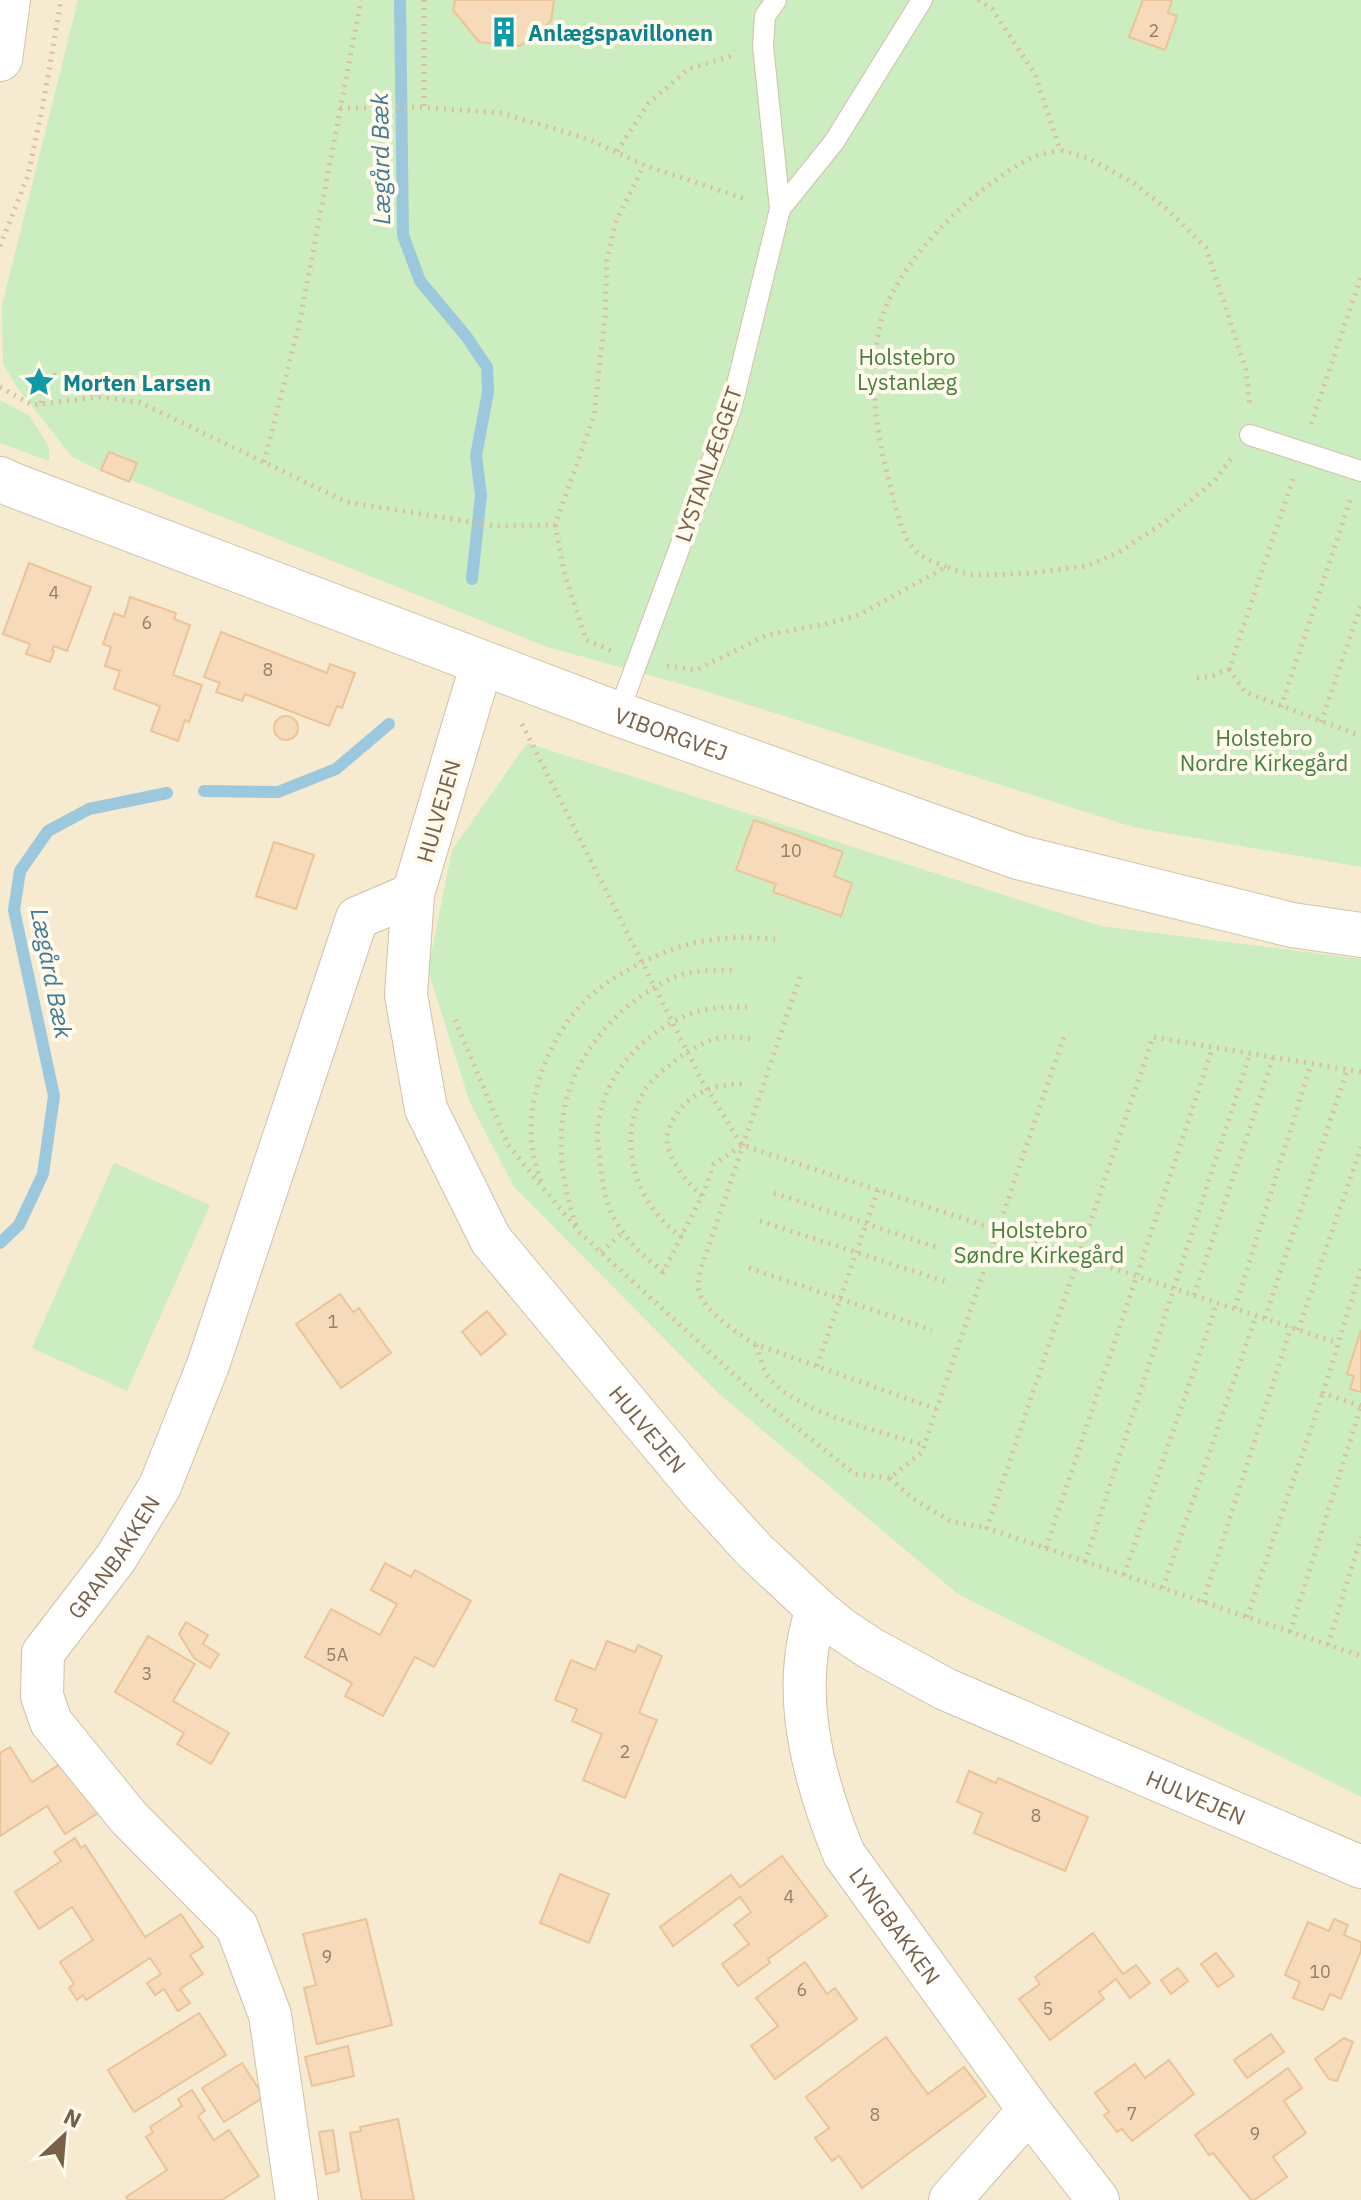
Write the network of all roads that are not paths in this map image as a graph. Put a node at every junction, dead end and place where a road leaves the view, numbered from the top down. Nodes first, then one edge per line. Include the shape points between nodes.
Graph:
1 (8, 0) edge
2 (776, 0) edge
3 (922, 0) edge
4 (0, 59) edge
5 (780, 209) junction
6 (1250, 435) road end
7 (1360, 471) edge
8 (0, 479) edge
9 (482, 663) junction
10 (618, 714) junction
11 (413, 894) junction
12 (1361, 935) edge
13 (817, 1609) junction
14 (1361, 1867) edge
15 (1032, 2114) junction
16 (297, 2200) edge
17 (950, 2200) edge
18 (1098, 2200) edge

1 - 4 street
2 - 5 lane, LYSTANLÆGGET via 765,16 763,46
3 - 5 lane, LYSTANLÆGGET via 834,142
5 - 10 lane, LYSTANLÆGGET via 731,409
6 - 7 lane
8 - 9 street, VIBORGVEJ
9 - 10 street, VIBORGVEJ
9 - 11 street, HULVEJEN
10 - 12 street, VIBORGVEJ via 1018,857 1292,925
11 - 13 street, HULVEJEN via 406,995 426,1109 491,1240 702,1493
11 - 16 street, GRANBAKKEN via 357,918 208,1365 160,1486 116,1558 43,1653 42,1696 51,1722 129,1818 237,1927 270,2015
13 - 14 street, HULVEJEN via 870,1648 945,1689
13 - 15 street, LYNGBAKKEN via 803,1676 810,1748 844,1854
15 - 17 street
15 - 18 street, LYNGBAKKEN

